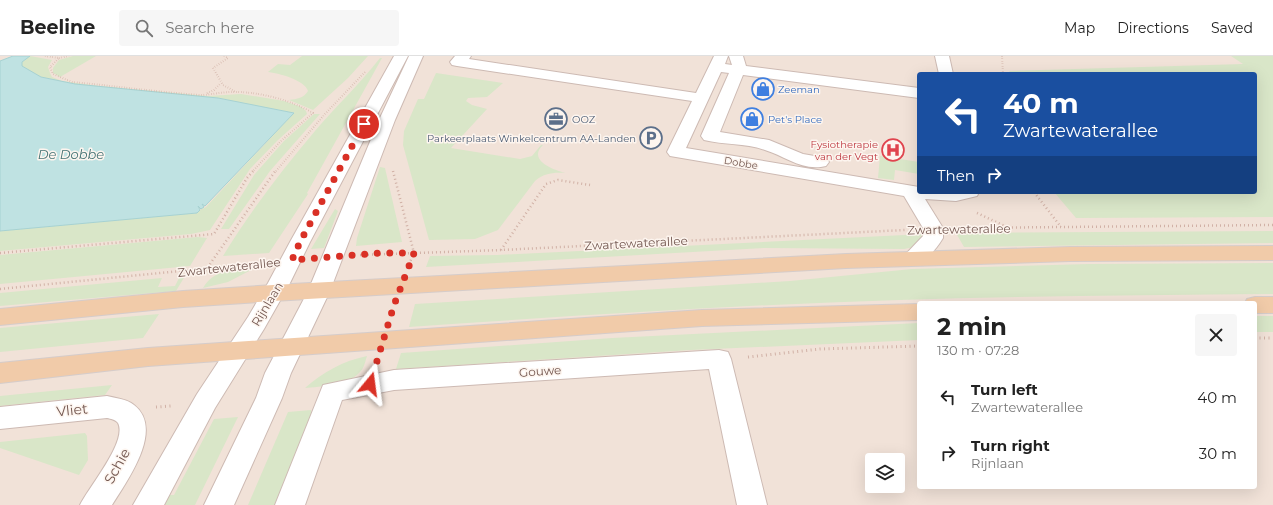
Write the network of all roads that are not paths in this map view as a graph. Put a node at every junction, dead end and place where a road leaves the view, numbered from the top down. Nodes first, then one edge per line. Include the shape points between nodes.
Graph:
1 (401, 56) edge
2 (416, 56) edge
3 (464, 56) edge
4 (942, 56) edge
5 (719, 61) edge
6 (737, 63) edge
7 (946, 72) edge
8 (917, 93) edge
9 (701, 98) junction
10 (859, 182) junction
11 (911, 191) junction
12 (917, 192) edge
13 (931, 194) edge
14 (965, 194) edge
15 (1273, 253) edge
16 (913, 258) junction
17 (319, 290) junction
18 (273, 293) junction
19 (1257, 305) edge
20 (1273, 305) edge
21 (917, 312) edge
22 (0, 317) edge
23 (292, 347) junction
24 (238, 352) junction
25 (0, 373) edge
26 (0, 418) edge
27 (134, 426) joint
28 (95, 505) edge
29 (148, 505) edge
30 (218, 505) edge
31 (290, 505) edge
32 (752, 505) edge

1 - 18 street, Rijnlaan
2 - 17 street via 387,120
3 - 9 street via 457,62
4 - 7 street
5 - 6 street
5 - 9 street, Dobbe
6 - 8 street
6 - 10 street via 710,136 769,145 799,159 860,169
9 - 10 street, Dobbe via 676,152
10 - 11 street, Dobbe
11 - 12 street, Dobbe
11 - 16 street via 933,228 933,238
13 - 14 street, Dobbe
15 - 16 main road
16 - 17 main road
17 - 18 main road
17 - 23 street
18 - 22 main road
18 - 24 street, Rijnlaan
19 - 20 main road
21 - 23 main road via 702,318
23 - 24 main road
23 - 30 street
24 - 25 main road via 148,357
24 - 29 street, Rijnlaan via 205,403
26 - 27 street, Vliet via 106,407 124,410 132,419
27 - 28 street, Schie via 125,456
31 - 32 street, Gouwe via 332,392 394,380 719,359

